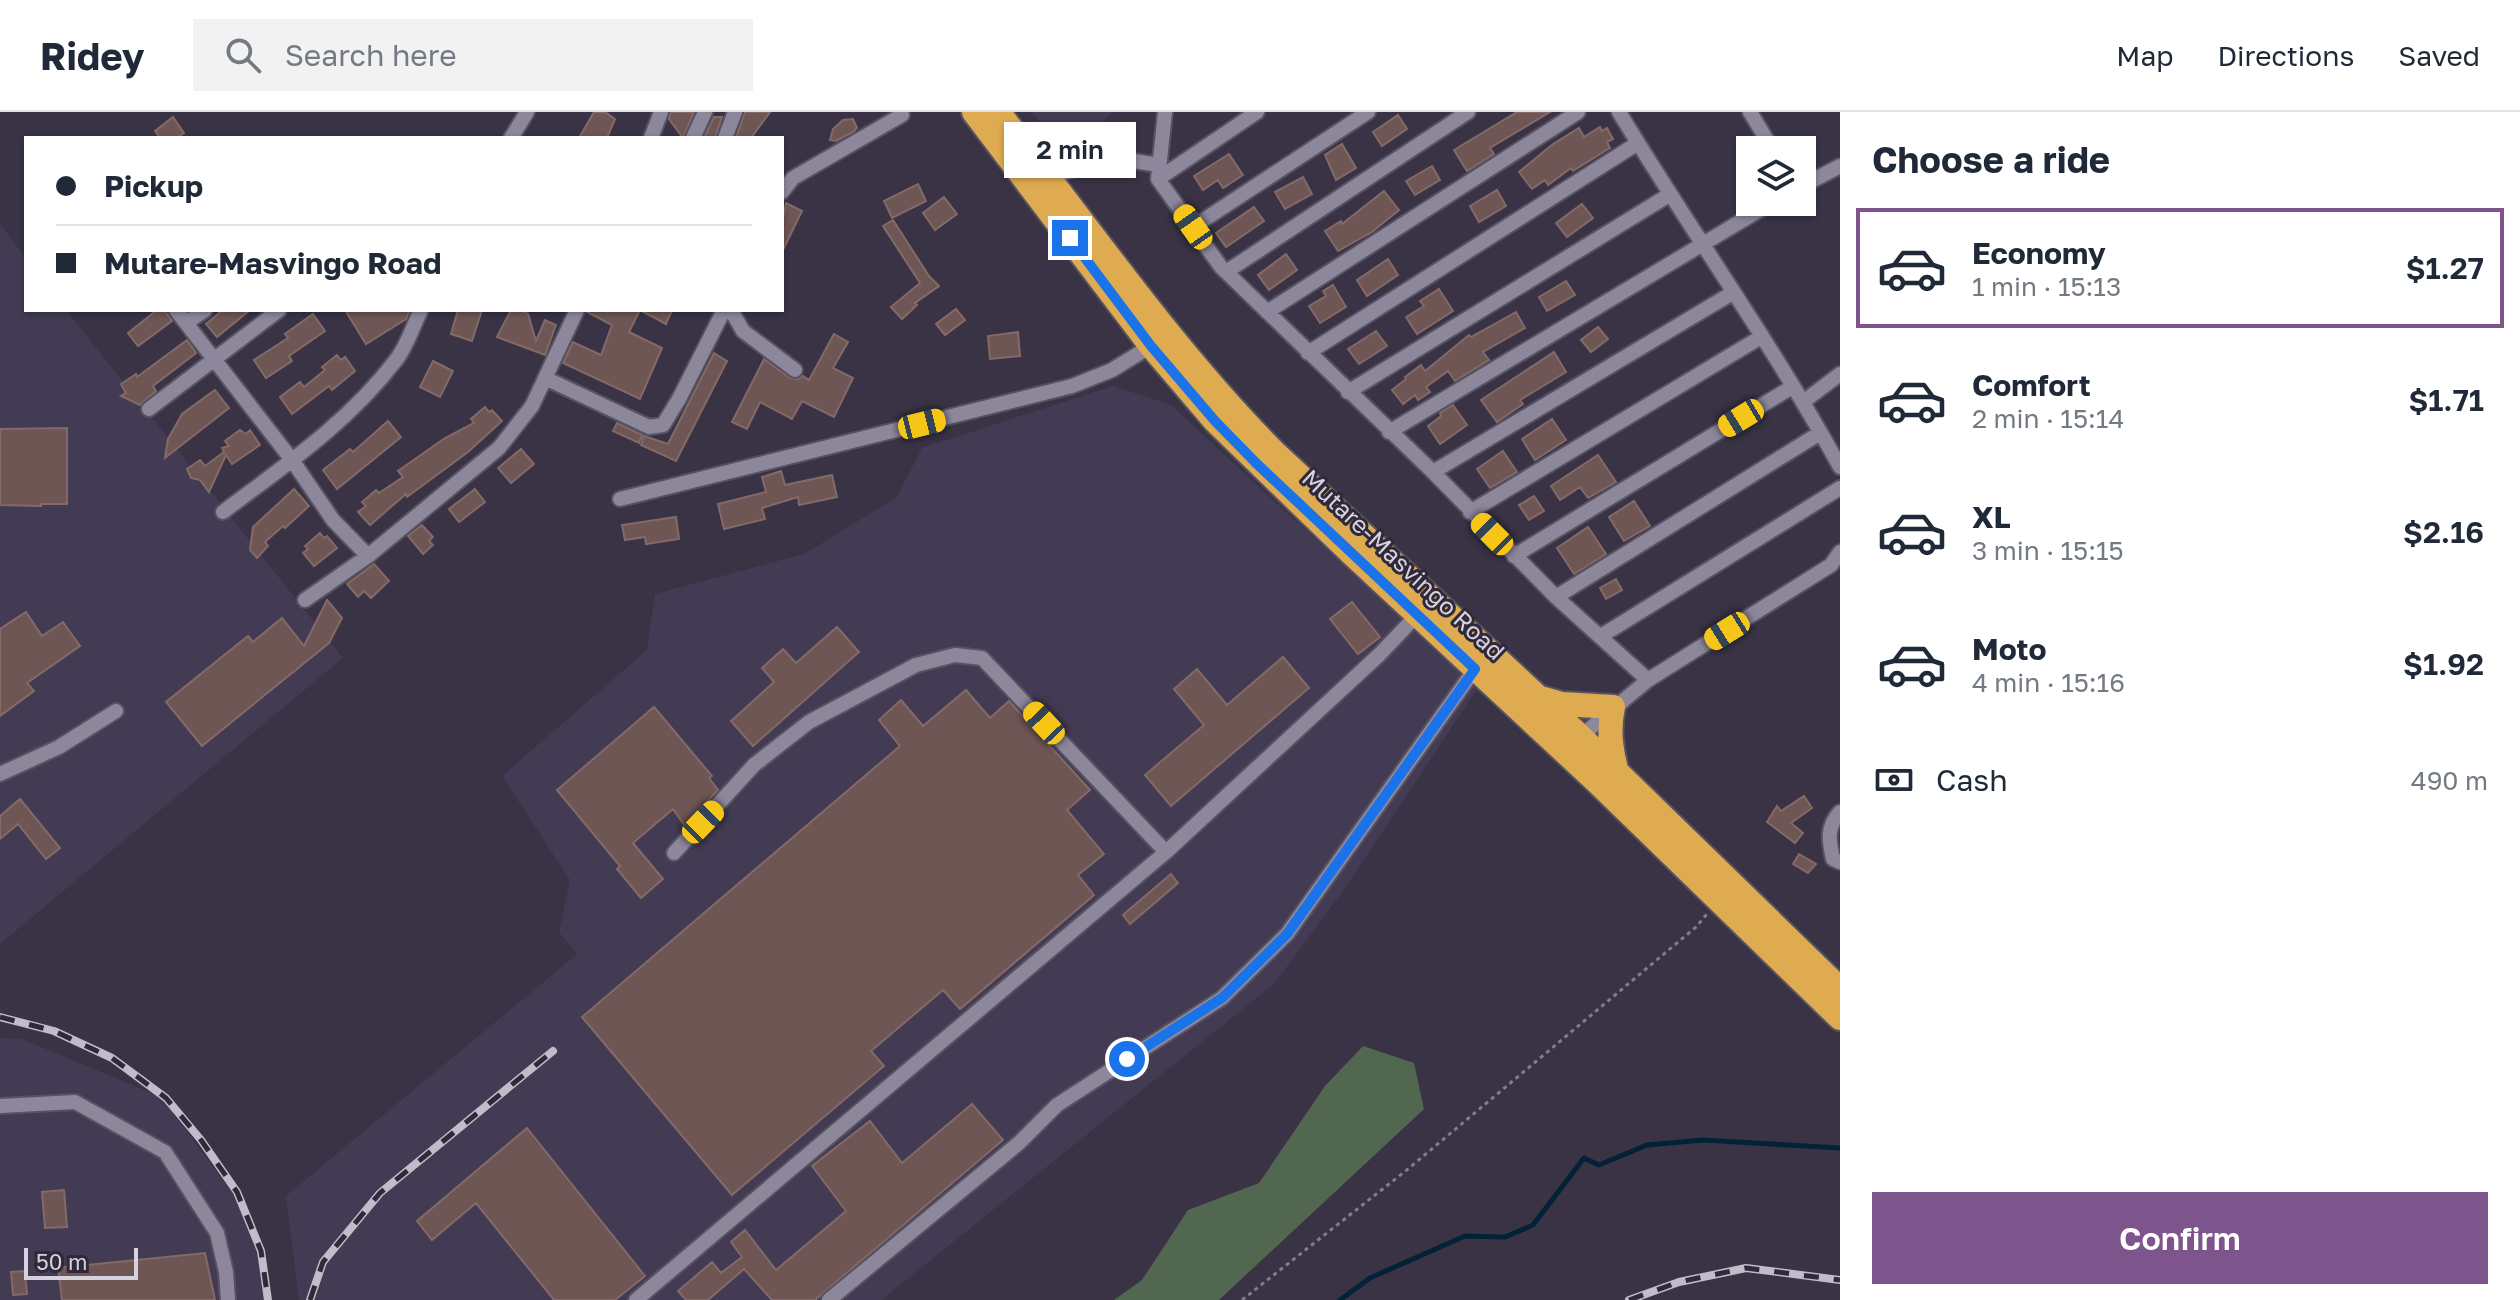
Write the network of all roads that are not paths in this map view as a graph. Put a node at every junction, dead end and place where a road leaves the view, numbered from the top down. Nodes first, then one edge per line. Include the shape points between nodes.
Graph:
1 (527, 112) edge
2 (661, 112) edge
3 (705, 112) edge
4 (974, 112) edge
5 (998, 112) edge
6 (1165, 112) edge
7 (1257, 112) edge
8 (1368, 112) edge
9 (1468, 112) edge
10 (1578, 112) edge
11 (1619, 112) edge
12 (1750, 112) edge
13 (733, 113) edge
14 (905, 113) edge
15 (512, 136) edge
16 (652, 136) edge
17 (694, 136) edge
18 (726, 136) edge
19 (1765, 136) edge
20 (1638, 143) junction
21 (1840, 166) edge
22 (1159, 172) junction
23 (1050, 177) junction
24 (1816, 179) edge
25 (784, 189) edge
26 (1669, 195) junction
27 (1749, 216) edge
28 (1193, 227) junction
29 (1702, 243) junction
30 (1226, 272) junction
31 (1734, 292) junction
32 (178, 312) edge
33 (202, 312) edge
34 (276, 312) edge
35 (420, 312) edge
36 (576, 312) edge
37 (723, 312) edge
38 (732, 312) edge
39 (1267, 312) junction
40 (186, 323) junction
41 (1761, 337) junction
42 (1159, 340) junction
43 (1308, 353) junction
44 (214, 359) junction
45 (795, 370) dead end
46 (1840, 374) edge
47 (545, 378) junction
48 (1792, 387) junction
49 (1348, 392) junction
50 (1803, 402) junction
51 (149, 409) dead end
52 (1389, 432) junction
53 (1820, 433) junction
54 (292, 460) junction
55 (1839, 464) edge
56 (1433, 472) junction
57 (1840, 488) edge
58 (620, 499) dead end
59 (223, 512) dead end
60 (1470, 512) junction
61 (1840, 552) edge
62 (368, 556) junction
63 (1514, 556) junction
64 (1836, 567) edge
65 (1556, 597) junction
66 (305, 600) dead end
67 (1417, 615) junction
68 (1601, 636) junction
69 (1475, 669) junction
70 (1648, 680) junction
71 (1535, 696) junction
72 (1613, 707) junction
73 (116, 711) dead end
74 (1572, 744) junction
75 (1617, 773) junction
76 (0, 774) edge
77 (1840, 812) edge
78 (1166, 852) junction
79 (674, 853) dead end
80 (1840, 862) edge
81 (1840, 989) edge
82 (1840, 1018) edge
83 (0, 1106) edge
84 (228, 1300) edge
85 (636, 1300) edge
86 (829, 1300) edge

1 - 15 street
2 - 16 street
3 - 17 street
4 - 42 highway, Mutare-Masvingo Road
5 - 23 highway, Mutare-Masvingo Road
6 - 22 street
7 - 22 street
8 - 28 street
9 - 30 street
10 - 39 street
11 - 20 street
12 - 19 street
13 - 18 street
14 - 25 street via 793,178
20 - 26 street
20 - 43 street
21 - 24 street
22 - 23 street via 1121,159
22 - 28 street
23 - 42 highway, Mutare-Masvingo Road
26 - 29 street
26 - 49 street
27 - 29 street
28 - 30 street
29 - 31 street
29 - 52 street
30 - 39 street
31 - 41 street
31 - 56 street
32 - 40 street
33 - 40 street
34 - 44 street
35 - 54 street via 398,358 351,411
36 - 47 street
37 - 47 street via 663,425 649,427
38 - 45 street via 743,331
39 - 43 street
40 - 44 street
41 - 48 street
41 - 60 street
42 - 58 street via 1112,370 1072,386
42 - 67 highway, Mutare-Masvingo Road via 1215,421
42 - 71 highway, Mutare-Masvingo Road
43 - 49 street
44 - 51 street
44 - 54 street
46 - 50 street
47 - 62 street via 532,406 499,448
48 - 50 street
48 - 63 street
49 - 52 street
50 - 53 street
52 - 56 street
53 - 55 street
53 - 65 street
54 - 59 street
54 - 62 street via 333,520
56 - 60 street
57 - 68 street
60 - 63 street
61 - 64 street
62 - 66 street
63 - 65 street
64 - 70 street
65 - 68 street
67 - 69 highway, Mutare-Masvingo Road
67 - 78 street
68 - 70 street
69 - 74 highway, Mutare-Masvingo Road
69 - 86 street via 1287,934 1222,998 1057,1105 1019,1143
70 - 72 street
71 - 72 highway via 1562,704
71 - 74 highway, Mutare-Masvingo Road
72 - 74 street
72 - 75 highway via 1610,740
73 - 76 street via 59,747
74 - 75 highway, Mutare-Masvingo Road
74 - 82 highway, Mutare-Masvingo Road
75 - 81 highway, Mutare-Masvingo Road
77 - 80 street via 1828,836 1833,859
78 - 79 street via 982,658 955,655 916,665 809,722 754,765
78 - 85 street
83 - 84 street via 75,1102 165,1152 217,1233

